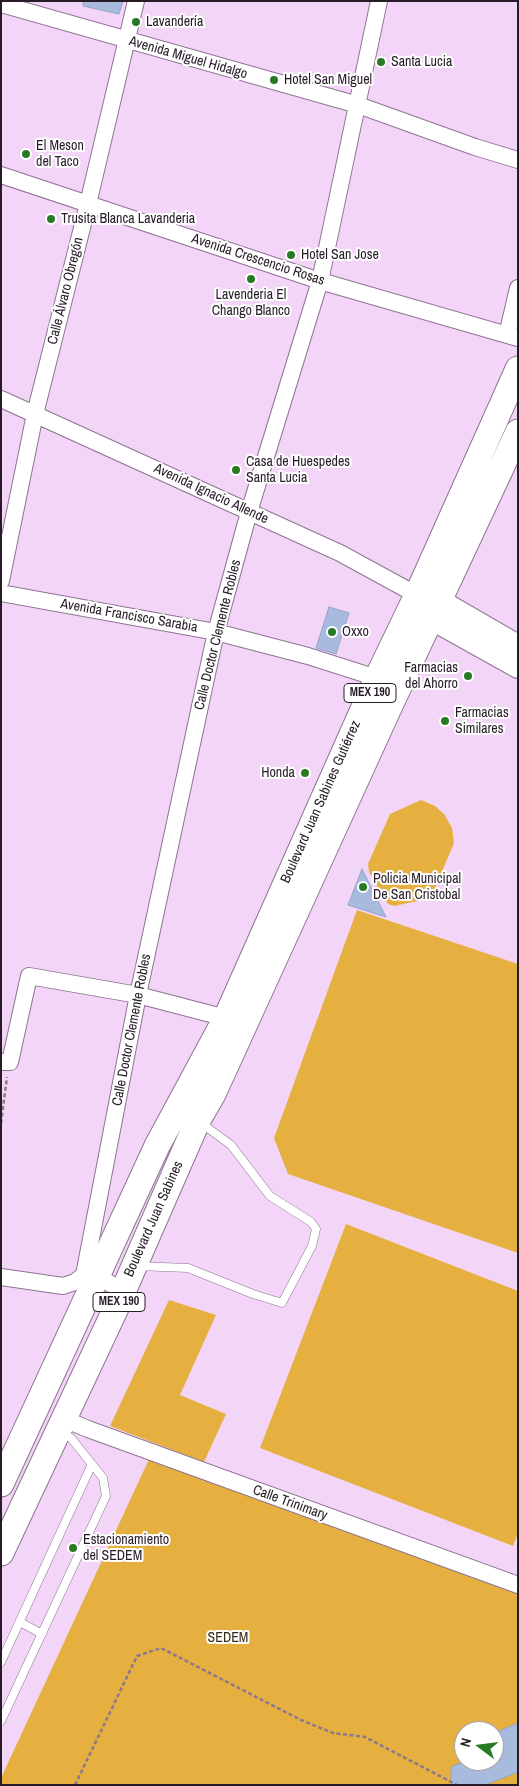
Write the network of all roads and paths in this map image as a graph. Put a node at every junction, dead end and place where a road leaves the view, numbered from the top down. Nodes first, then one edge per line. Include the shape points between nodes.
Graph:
1 (136, 1) edge
2 (380, 1) edge
3 (1, 4) edge
4 (126, 41) junction
5 (358, 105) junction
6 (518, 160) edge
7 (1, 175) edge
8 (88, 204) junction
9 (320, 281) junction
10 (518, 288) edge
11 (512, 336) edge
12 (518, 369) edge
13 (1, 399) edge
14 (35, 414) junction
15 (518, 432) edge
16 (249, 512) junction
17 (1, 581) edge
18 (1, 593) edge
19 (430, 605) junction
20 (216, 632) junction
21 (518, 646) edge
22 (518, 667) edge
23 (387, 684) junction
24 (138, 995) junction
25 (226, 1018) junction
26 (233, 1049) joint
27 (5, 1062) edge
28 (198, 1120) junction
29 (1, 1123) edge
30 (134, 1266) junction
31 (90, 1275) junction
32 (1, 1277) edge
33 (123, 1291) junction
34 (61, 1425) junction
35 (92, 1464) junction
36 (1, 1484) edge
37 (1, 1553) edge
38 (518, 1585) edge
39 (20, 1622) junction
40 (42, 1634) junction
41 (1, 1662) edge
42 (1, 1721) edge
43 (76, 1785) edge
44 (457, 1785) edge

1 - 4 street, Calle Álvaro Obregón
2 - 5 street, Calle Doctor Clemente Robles
3 - 4 street, Avenida Miguel Hidalgo
4 - 5 street, Avenida Miguel Hidalgo
4 - 8 street, Calle Álvaro Obregón
5 - 6 street, Avenida Miguel Hidalgo
5 - 9 street, Calle Doctor Clemente Robles
7 - 8 street, Avenida Crescencio Rosas
8 - 9 street, Avenida Crescencio Rosas
8 - 14 street, Calle Álvaro Obregón
9 - 11 street, Avenida Crescencio Rosas
9 - 16 street, Calle Doctor Clemente Robles
10 - 11 street
12 - 19 main road, Boulevard Juan Sabines Gutiérrez / MEX 190
13 - 14 street, Avenida Ignacio Allende
14 - 16 street, Avenida Ignacio Allende
14 - 17 street, Calle Álvaro Obregón
15 - 19 main road, Boulevard Juan Sabines Gutiérrez / MEX 190
16 - 19 street, Avenida Ignacio Allende via 340,553
16 - 20 street, Calle Doctor Clemente Robles
18 - 20 street, Avenida Francisco Sarabia
19 - 21 main road
19 - 22 main road
19 - 23 main road, Boulevard Juan Sabines Gutiérrez / MEX 190
20 - 23 street, Avenida Francisco Sarabia via 308,656
20 - 24 street, Calle Doctor Clemente Robles
23 - 25 main road, Boulevard Juan Sabines Gutiérrez / MEX 190
23 - 26 main road, Boulevard Juan Sabines Gutiérrez / MEX 190
24 - 25 street
24 - 27 street via 29,976
24 - 31 street, Calle Doctor Clemente Robles
25 - 31 main road, Boulevard Juan Sabines / MEX 190
26 - 28 main road, Boulevard Juan Sabines / MEX 190
27 - 29 path
28 - 30 main road, Boulevard Juan Sabines / MEX 190
28 - 30 lane via 231,1145 270,1196 311,1222 316,1229 312,1246 282,1303 188,1268
30 - 33 main road, Boulevard Juan Sabines / MEX 190
31 - 32 street via 63,1286
31 - 33 street
31 - 36 main road, Boulevard Juan Sabines / MEX 190
33 - 34 main road, Boulevard Juan Sabines / MEX 190
34 - 35 lane
34 - 37 main road, Boulevard Juan Sabines / MEX 190
34 - 38 street, Calle Trinimary via 106,1436
35 - 39 lane
35 - 40 lane via 103,1478 106,1496
39 - 40 lane
39 - 41 lane
40 - 42 lane
43 - 44 path via 137,1656 161,1648 300,1720 333,1733 365,1737

